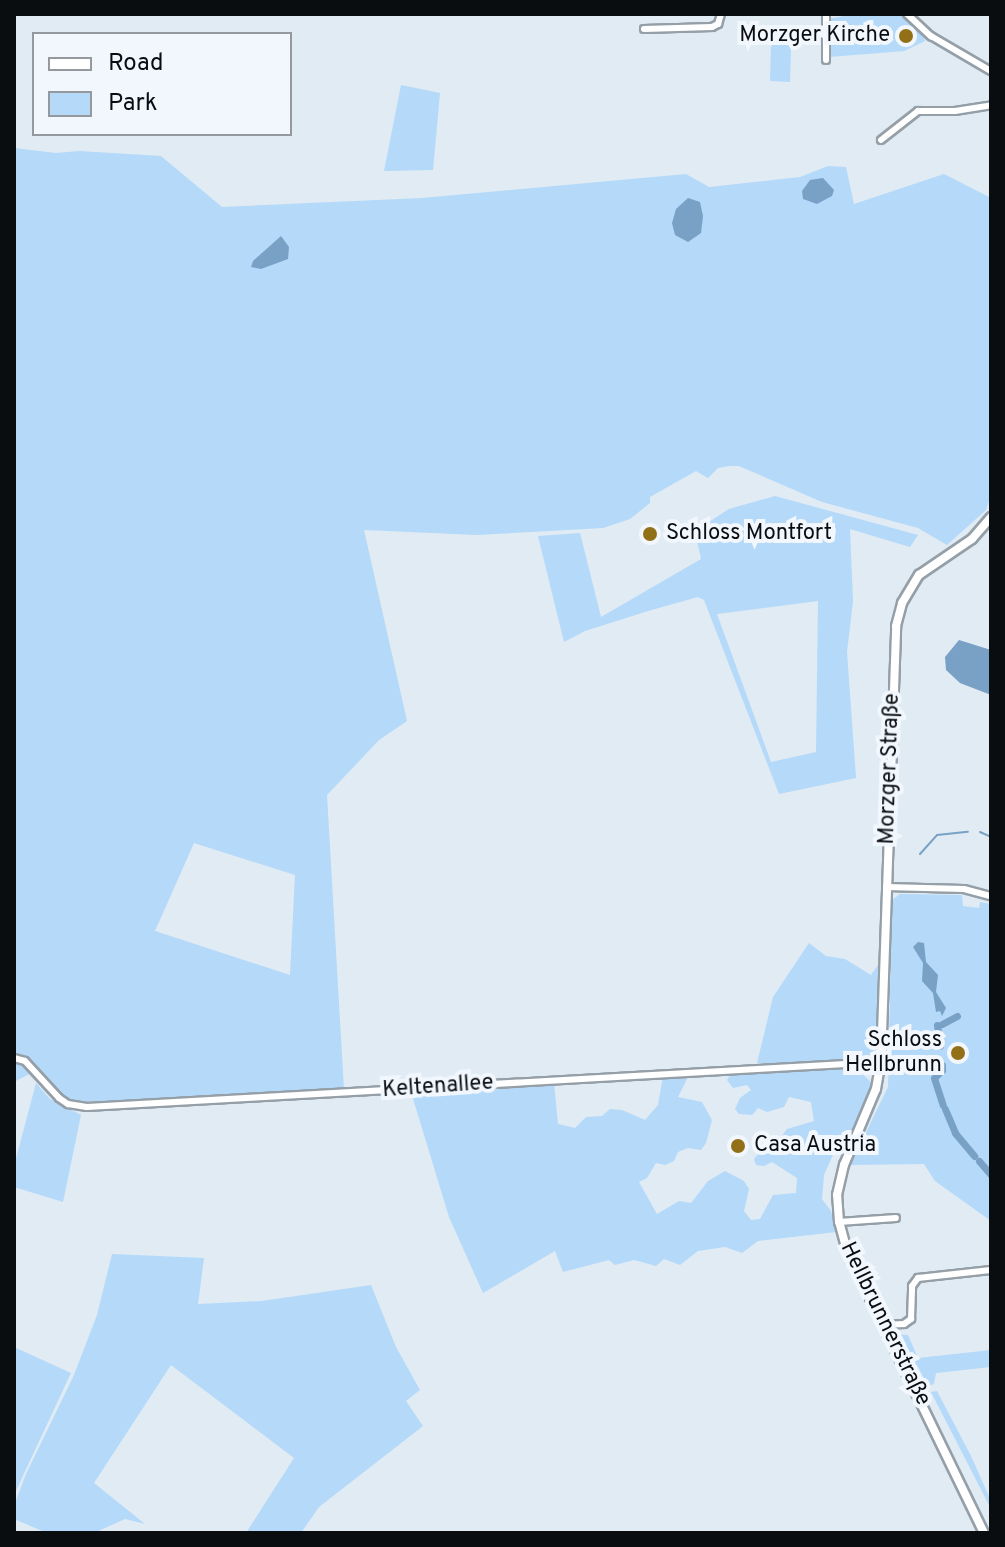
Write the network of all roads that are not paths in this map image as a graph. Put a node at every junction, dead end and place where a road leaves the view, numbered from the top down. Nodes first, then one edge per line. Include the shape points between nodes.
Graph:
1 (721, 14) edge
2 (826, 14) edge
3 (907, 14) edge
4 (644, 29) dead end
5 (788, 31) dead end
6 (826, 31) junction
7 (826, 60) dead end
8 (991, 71) edge
9 (991, 105) edge
10 (881, 140) dead end
11 (991, 517) edge
12 (886, 887) junction
13 (991, 896) edge
14 (14, 1058) edge
15 (881, 1062) junction
16 (896, 1218) dead end
17 (839, 1222) junction
18 (991, 1270) edge
19 (883, 1325) junction
20 (984, 1533) edge

1 - 4 street via 712,27
2 - 6 street
3 - 8 street via 931,36
5 - 6 street
6 - 7 street
9 - 10 street via 918,111
11 - 12 street, Morzger Straße via 972,539 919,575 900,609 894,642
12 - 13 street via 964,889
12 - 15 street, Morzger Straße
14 - 15 street, Keltenallee via 25,1061 59,1098 87,1107
15 - 17 street, Hellbrunnerstraße via 874,1096 841,1175
16 - 17 street
17 - 19 street, Hellbrunnerstraße via 847,1251
18 - 19 street via 918,1278 912,1286 910,1321
19 - 20 street, Hellbrunnerstraße

